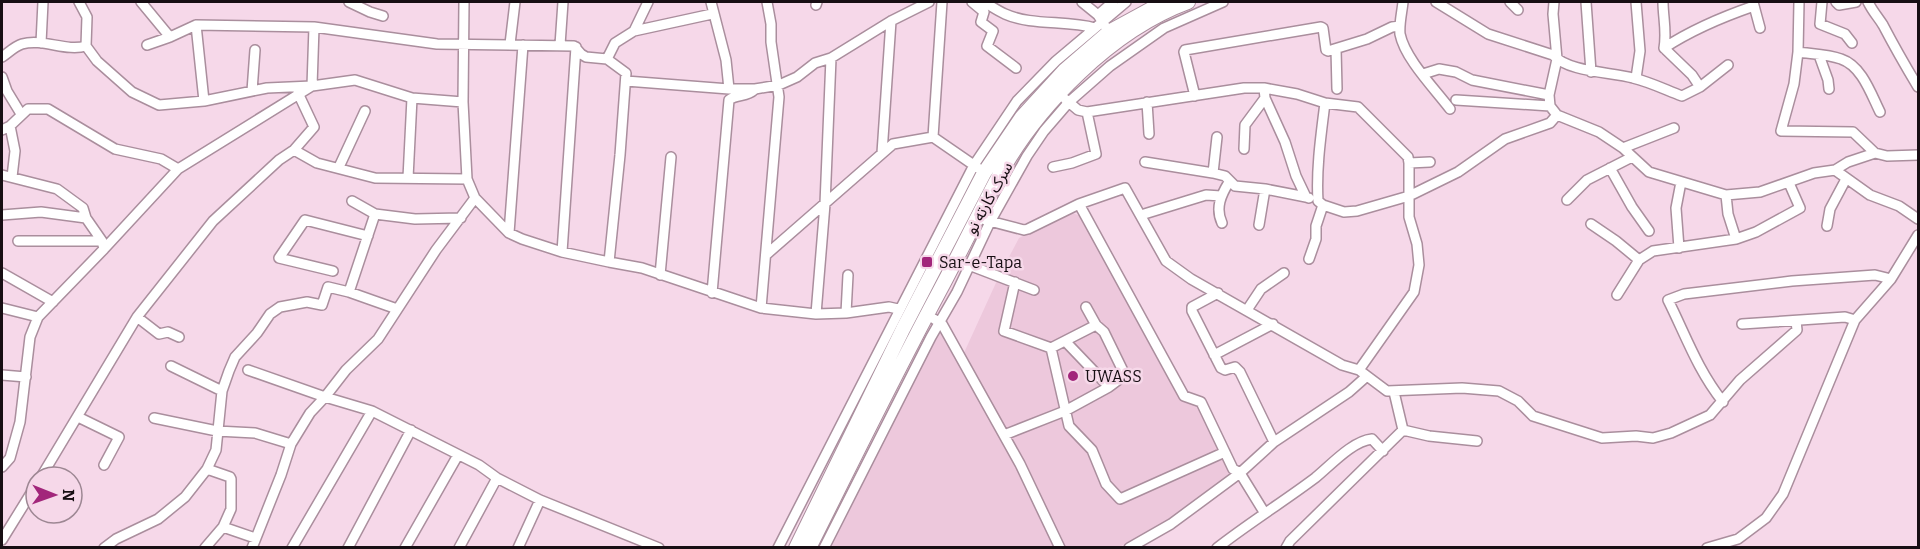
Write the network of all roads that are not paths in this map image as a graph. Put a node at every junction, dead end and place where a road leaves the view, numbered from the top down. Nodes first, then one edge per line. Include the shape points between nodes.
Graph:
1 (43, 2) edge
2 (79, 2) edge
3 (141, 2) edge
4 (349, 2) edge
5 (464, 2) edge
6 (515, 2) edge
7 (563, 2) edge
8 (648, 2) edge
9 (711, 2) edge
10 (767, 2) edge
11 (928, 2) edge
12 (942, 2) edge
13 (972, 2) edge
14 (984, 2) edge
15 (1082, 2) edge
16 (1113, 2) edge
17 (1126, 2) edge
18 (1164, 2) edge
19 (1188, 2) edge
20 (1223, 2) edge
21 (1403, 2) edge
22 (1436, 2) edge
23 (1510, 2) edge
24 (1554, 2) edge
25 (1586, 2) edge
26 (1636, 2) edge
27 (1663, 2) edge
28 (1799, 2) edge
29 (1822, 2) edge
30 (1836, 2) edge
31 (1856, 2) edge
32 (1868, 2) edge
33 (1753, 4) edge
34 (1518, 10) dead end
35 (712, 14) junction
36 (383, 16) dead end
37 (891, 21) junction
38 (1101, 24) junction
39 (196, 25) junction
40 (1400, 26) junction
41 (314, 27) junction
42 (1760, 28) dead end
43 (634, 31) junction
44 (170, 37) junction
45 (41, 43) junction
46 (1852, 43) dead end
47 (463, 44) junction
48 (510, 44) junction
49 (147, 45) dead end
50 (523, 45) junction
51 (560, 45) junction
52 (86, 46) junction
53 (576, 47) junction
54 (1665, 48) junction
55 (1336, 49) junction
56 (255, 50) dead end
57 (1798, 52) junction
58 (1819, 55) junction
59 (2, 57) edge
60 (831, 58) junction
61 (607, 59) junction
62 (1557, 59) junction
63 (1728, 65) dead end
64 (1016, 68) dead end
65 (1591, 72) junction
66 (1069, 74) junction
67 (1424, 74) junction
68 (2, 77) edge
69 (1636, 78) junction
70 (626, 81) junction
71 (779, 85) junction
72 (312, 86) junction
73 (1700, 87) junction
74 (1918, 87) edge
75 (729, 89) junction
76 (755, 89) junction
77 (1337, 89) dead end
78 (1829, 89) dead end
79 (252, 91) junction
80 (298, 93) junction
81 (1264, 93) junction
82 (1549, 95) junction
83 (1195, 96) junction
84 (412, 98) junction
85 (1064, 98) junction
86 (204, 101) junction
87 (463, 102) junction
88 (1147, 102) junction
89 (1325, 103) junction
90 (1550, 106) junction
91 (365, 111) dead end
92 (1087, 112) junction
93 (1880, 112) dead end
94 (21, 114) junction
95 (1557, 115) junction
96 (1028, 121) junction
97 (6, 128) edge
98 (1674, 129) dead end
99 (1149, 134) dead end
100 (1216, 136) dead end
101 (933, 137) junction
102 (1623, 148) junction
103 (1244, 149) dead end
104 (294, 150) junction
105 (882, 153) junction
106 (1875, 153) junction
107 (1918, 155) edge
108 (671, 157) dead end
109 (1632, 157) junction
110 (1145, 162) dead end
111 (1430, 162) dead end
112 (1409, 163) junction
113 (339, 167) junction
114 (1053, 167) dead end
115 (1610, 168) junction
116 (178, 169) junction
117 (979, 169) junction
118 (1835, 170) junction
119 (1213, 173) junction
120 (2, 175) edge
121 (12, 177) junction
122 (408, 178) junction
123 (467, 179) junction
124 (1846, 179) junction
125 (1229, 182) junction
126 (1681, 182) junction
127 (1789, 183) junction
128 (1265, 189) junction
129 (1409, 195) junction
130 (1726, 195) junction
131 (1221, 196) junction
132 (1306, 197) junction
133 (475, 198) junction
134 (1567, 200) dead end
135 (352, 201) dead end
136 (1321, 203) junction
137 (825, 204) junction
138 (1079, 204) junction
139 (375, 214) junction
140 (2, 215) edge
141 (1141, 215) junction
142 (86, 218) junction
143 (461, 218) junction
144 (1918, 219) edge
145 (984, 220) junction
146 (1222, 223) dead end
147 (1591, 224) dead end
148 (1259, 225) dead end
149 (1827, 226) dead end
150 (1649, 231) dead end
151 (509, 233) junction
152 (1918, 235) edge
153 (368, 236) junction
154 (1736, 239) junction
155 (18, 241) dead end
156 (103, 245) junction
157 (1678, 248) junction
158 (562, 252) junction
159 (767, 254) junction
160 (956, 259) junction
161 (1309, 259) dead end
162 (1639, 260) junction
163 (609, 262) junction
164 (969, 266) junction
165 (333, 271) dead end
166 (2, 273) edge
167 (1284, 273) dead end
168 (660, 275) junction
169 (848, 275) dead end
170 (1891, 279) junction
171 (1015, 282) junction
172 (1034, 290) dead end
173 (349, 292) junction
174 (712, 292) junction
175 (1218, 294) junction
176 (1617, 295) dead end
177 (53, 302) junction
178 (1086, 307) dead end
179 (2, 308) edge
180 (761, 308) junction
181 (397, 309) junction
182 (898, 309) junction
183 (1247, 310) junction
184 (846, 313) junction
185 (816, 314) junction
186 (926, 314) junction
187 (38, 317) junction
188 (137, 317) junction
189 (1855, 320) junction
190 (1796, 321) junction
191 (939, 322) junction
192 (1273, 324) junction
193 (1742, 324) dead end
194 (1096, 325) junction
195 (179, 337) dead end
196 (1065, 341) junction
197 (1051, 348) junction
198 (1214, 355) junction
199 (882, 358) junction
200 (171, 366) dead end
201 (248, 370) dead end
202 (1363, 373) junction
203 (2, 375) edge
204 (26, 377) junction
205 (1109, 387) junction
206 (222, 392) junction
207 (1394, 392) junction
208 (325, 397) junction
209 (1723, 402) junction
210 (372, 411) junction
211 (1065, 411) junction
212 (78, 417) junction
213 (154, 418) dead end
214 (411, 430) junction
215 (1403, 430) junction
216 (217, 431) junction
217 (1004, 435) junction
218 (1477, 441) dead end
219 (1274, 442) junction
220 (291, 444) junction
221 (1383, 451) junction
222 (1225, 452) junction
223 (458, 455) junction
224 (48, 465) edge
225 (104, 465) dead end
226 (2, 467) edge
227 (207, 469) junction
228 (1240, 472) junction
229 (497, 478) junction
230 (540, 500) junction
231 (24, 504) edge
232 (1264, 512) junction
233 (223, 527) junction
234 (2, 540) edge
235 (254, 543) edge
236 (1222, 546) edge
237 (1287, 547) edge
238 (104, 548) edge
239 (205, 548) edge
240 (292, 548) edge
241 (348, 548) edge
242 (405, 548) edge
243 (459, 548) edge
244 (518, 548) edge
245 (659, 548) edge
246 (778, 548) edge
247 (796, 548) edge
248 (809, 548) edge
249 (824, 548) edge
250 (1060, 548) edge
251 (1129, 548) edge
252 (1707, 548) edge

1 - 45 street
2 - 52 street via 87,17
3 - 44 street
4 - 36 street
5 - 47 street
6 - 48 street
7 - 51 street
8 - 43 street
9 - 35 street
10 - 71 street
11 - 37 street
12 - 101 street
13 - 64 street via 984,12 981,22 993,31 987,46
14 - 38 street via 1029,20
15 - 38 street
16 - 38 street
17 - 38 street
18 - 38 highway, سرک کارته نو
19 - 66 highway, سرک کارته نو via 1160,14
20 - 85 street via 1164,28
21 - 40 street
22 - 62 street via 1488,34
23 - 34 street
24 - 62 street
25 - 65 street
26 - 69 street via 1640,51
27 - 54 street
28 - 57 street
29 - 46 street via 1820,24 1845,34
30 - 31 street via 1839,6
32 - 74 street
33 - 42 street
33 - 54 street via 1686,34
35 - 43 street
35 - 75 street via 726,60
37 - 60 street
37 - 105 street
38 - 66 highway, سرک کارته نو
38 - 117 street via 1017,100
39 - 41 street
39 - 44 street
39 - 86 street
40 - 55 street
40 - 67 street via 1410,57
41 - 47 street
41 - 72 street
43 - 61 street via 615,42
44 - 49 street
45 - 52 street
45 - 59 street via 21,44
47 - 48 street
47 - 87 street
48 - 50 street
50 - 51 street
50 - 151 street
51 - 53 street
52 - 86 street via 132,92 159,105
53 - 61 street via 586,57
53 - 158 street
54 - 73 street
55 - 77 street
55 - 83 street via 1326,50 1321,27 1185,50
56 - 79 street
57 - 58 street
57 - 106 street via 1781,131 1853,132
58 - 78 street
58 - 93 street via 1843,59 1856,70
60 - 71 street
60 - 137 street
61 - 70 street via 626,71
62 - 65 street
62 - 82 street
63 - 73 street
65 - 69 street
66 - 85 highway, سرک کارته نو
66 - 96 highway, سرک کارته نو
67 - 82 street via 1439,69 1472,80
67 - 90 street via 1453,104
68 - 94 street
69 - 73 street via 1682,96
70 - 75 street
70 - 163 street
71 - 76 street
71 - 159 street
72 - 79 street
72 - 80 street
72 - 84 street via 355,80
75 - 76 street
76 - 174 street via 729,100
79 - 86 street
80 - 104 street via 314,127
80 - 116 street
81 - 83 street via 1244,88
81 - 89 street via 1297,94
81 - 103 street via 1245,125
81 - 132 street
82 - 90 street
83 - 88 street
84 - 87 street
84 - 122 street
85 - 92 street
85 - 96 highway, سرک کارته نو
85 - 145 street
87 - 123 street
88 - 92 street
88 - 99 street
89 - 112 street via 1361,109 1403,150
89 - 136 street via 1319,163
90 - 95 street
91 - 113 street
92 - 114 street via 1096,154
94 - 97 street
94 - 116 street via 28,109 48,109 115,149 161,159
95 - 102 street via 1599,132
95 - 129 street via 1550,123 1505,140 1458,172
96 - 117 highway, سرک کارته نو
96 - 145 highway, سرک کارته نو via 1001,172
97 - 121 street via 15,151
98 - 102 street
100 - 119 street
101 - 105 street via 893,144
101 - 117 street
102 - 109 street
104 - 113 street via 317,163
104 - 188 street via 213,221
105 - 137 street
106 - 107 street
106 - 118 street
108 - 168 street
109 - 115 street
109 - 126 street via 1649,172
110 - 119 street
111 - 112 street
112 - 129 street
113 - 122 street via 375,178
115 - 134 street via 1587,180
115 - 150 street
116 - 156 street
117 - 182 street
117 - 199 highway, سرک کارته نو
118 - 124 street
118 - 127 street
119 - 125 street via 1225,176
120 - 121 street
121 - 142 street via 57,189 83,208
122 - 123 street
123 - 133 street
124 - 144 street
124 - 149 street via 1830,208
125 - 128 street
125 - 131 street
126 - 130 street
126 - 157 street via 1676,208
127 - 130 street via 1760,192
127 - 154 street via 1800,208
128 - 132 street
128 - 148 street
129 - 136 street via 1350,212
129 - 202 street via 1409,217 1419,265 1414,292
130 - 154 street
131 - 141 street via 1206,195
131 - 146 street via 1218,214
132 - 136 street
133 - 143 street
133 - 151 street
135 - 139 street
136 - 161 street
137 - 159 street
137 - 185 street
138 - 141 street via 1125,188
138 - 145 street via 1024,230
138 - 222 street via 1184,396 1201,402
139 - 143 street via 415,219
139 - 153 street
140 - 142 street via 41,212
141 - 175 street via 1166,261
142 - 156 street
143 - 181 street
145 - 160 highway, سرک کارته نو
145 - 164 street
147 - 162 street
151 - 158 street
152 - 170 street
153 - 165 street via 305,220 279,258
153 - 173 street
154 - 157 street
155 - 156 street
156 - 177 street
157 - 162 street via 1653,251
158 - 163 street
159 - 180 street
160 - 164 street
160 - 186 highway, سرک کارته نو
162 - 176 street
163 - 168 street
164 - 171 street
164 - 191 street
166 - 177 street
167 - 183 street via 1261,289
168 - 174 street
169 - 184 street
170 - 189 street
170 - 209 street via 1875,275 1792,281 1684,294 1668,300 1698,365
171 - 172 street
171 - 197 street via 1004,331
173 - 181 street
173 - 206 street via 328,287 322,305 307,302 270,314 235,357
174 - 180 street
175 - 183 street
175 - 198 street via 1192,309
177 - 187 street
178 - 194 street
179 - 187 street
180 - 185 street
181 - 208 street via 378,339
182 - 184 street
182 - 199 street
183 - 192 street
184 - 185 street
186 - 191 street
186 - 248 highway, سرک کارته نو
187 - 204 street via 30,337
188 - 195 street via 159,334 168,332
188 - 212 street
189 - 190 street via 1845,317
189 - 252 street via 1783,494 1766,518 1738,539
190 - 193 street
190 - 209 street via 1797,330 1740,380
191 - 217 street
191 - 249 street
192 - 198 street
192 - 202 street via 1342,365
194 - 196 street
194 - 205 street via 1104,332 1125,375
196 - 197 street
196 - 205 street
197 - 211 street
198 - 219 street via 1223,369 1234,367 1240,372
199 - 246 street
199 - 247 highway, سرک کارته نو
200 - 206 street
201 - 208 street
202 - 207 street
202 - 219 street via 1349,392
203 - 204 street
204 - 226 street via 20,422 10,458
205 - 211 street
206 - 216 street
207 - 209 street via 1462,388 1499,391 1518,400 1533,416 1602,438 1653,438 1671,433 1710,415
207 - 215 street
208 - 210 street
208 - 220 street
210 - 214 street
210 - 240 street
211 - 217 street
211 - 222 street via 1069,426 1092,450 1106,484 1120,499
212 - 224 street
212 - 225 street via 119,437
213 - 216 street
214 - 223 street
214 - 241 street
215 - 218 street
215 - 221 street
216 - 220 street via 255,433
216 - 227 street via 216,450
217 - 250 street
219 - 228 street
220 - 235 street
221 - 232 street via 1372,439 1366,440
221 - 237 street
222 - 228 street via 1233,469
223 - 229 street
223 - 242 street
227 - 233 street via 231,479 231,509
227 - 238 street via 185,497 158,519
228 - 232 street
228 - 251 street via 1171,524
229 - 230 street
229 - 243 street
230 - 244 street
230 - 245 street
231 - 234 street
232 - 236 street
233 - 235 street
233 - 239 street

